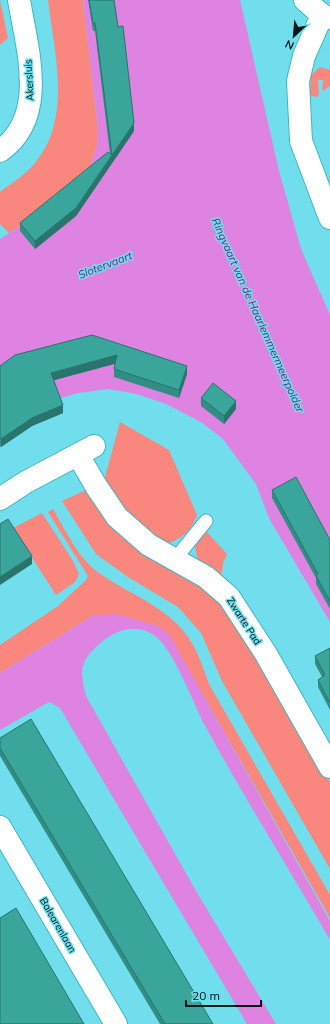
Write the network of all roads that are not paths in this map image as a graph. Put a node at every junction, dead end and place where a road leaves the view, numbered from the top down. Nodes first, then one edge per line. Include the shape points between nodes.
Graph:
1 (19, 0) edge
2 (305, 0) edge
3 (326, 16) edge
4 (0, 151) edge
5 (330, 218) edge
6 (0, 500) edge
7 (206, 521) dead end
8 (175, 559) junction
9 (330, 767) edge
10 (0, 827) edge
11 (8, 857) edge
12 (116, 1024) edge

1 - 4 street, Akersluis via 30,76 30,104 22,127
2 - 3 street
3 - 5 street via 304,56 298,81 301,141
6 - 8 street, Zwarte Pad via 26,482 86,450 96,486 116,517 149,545
7 - 8 lane
8 - 9 street, Zwarte Pad via 206,577 229,597 262,648
10 - 11 street, Balearenlaan
11 - 12 street, Balearenlaan

